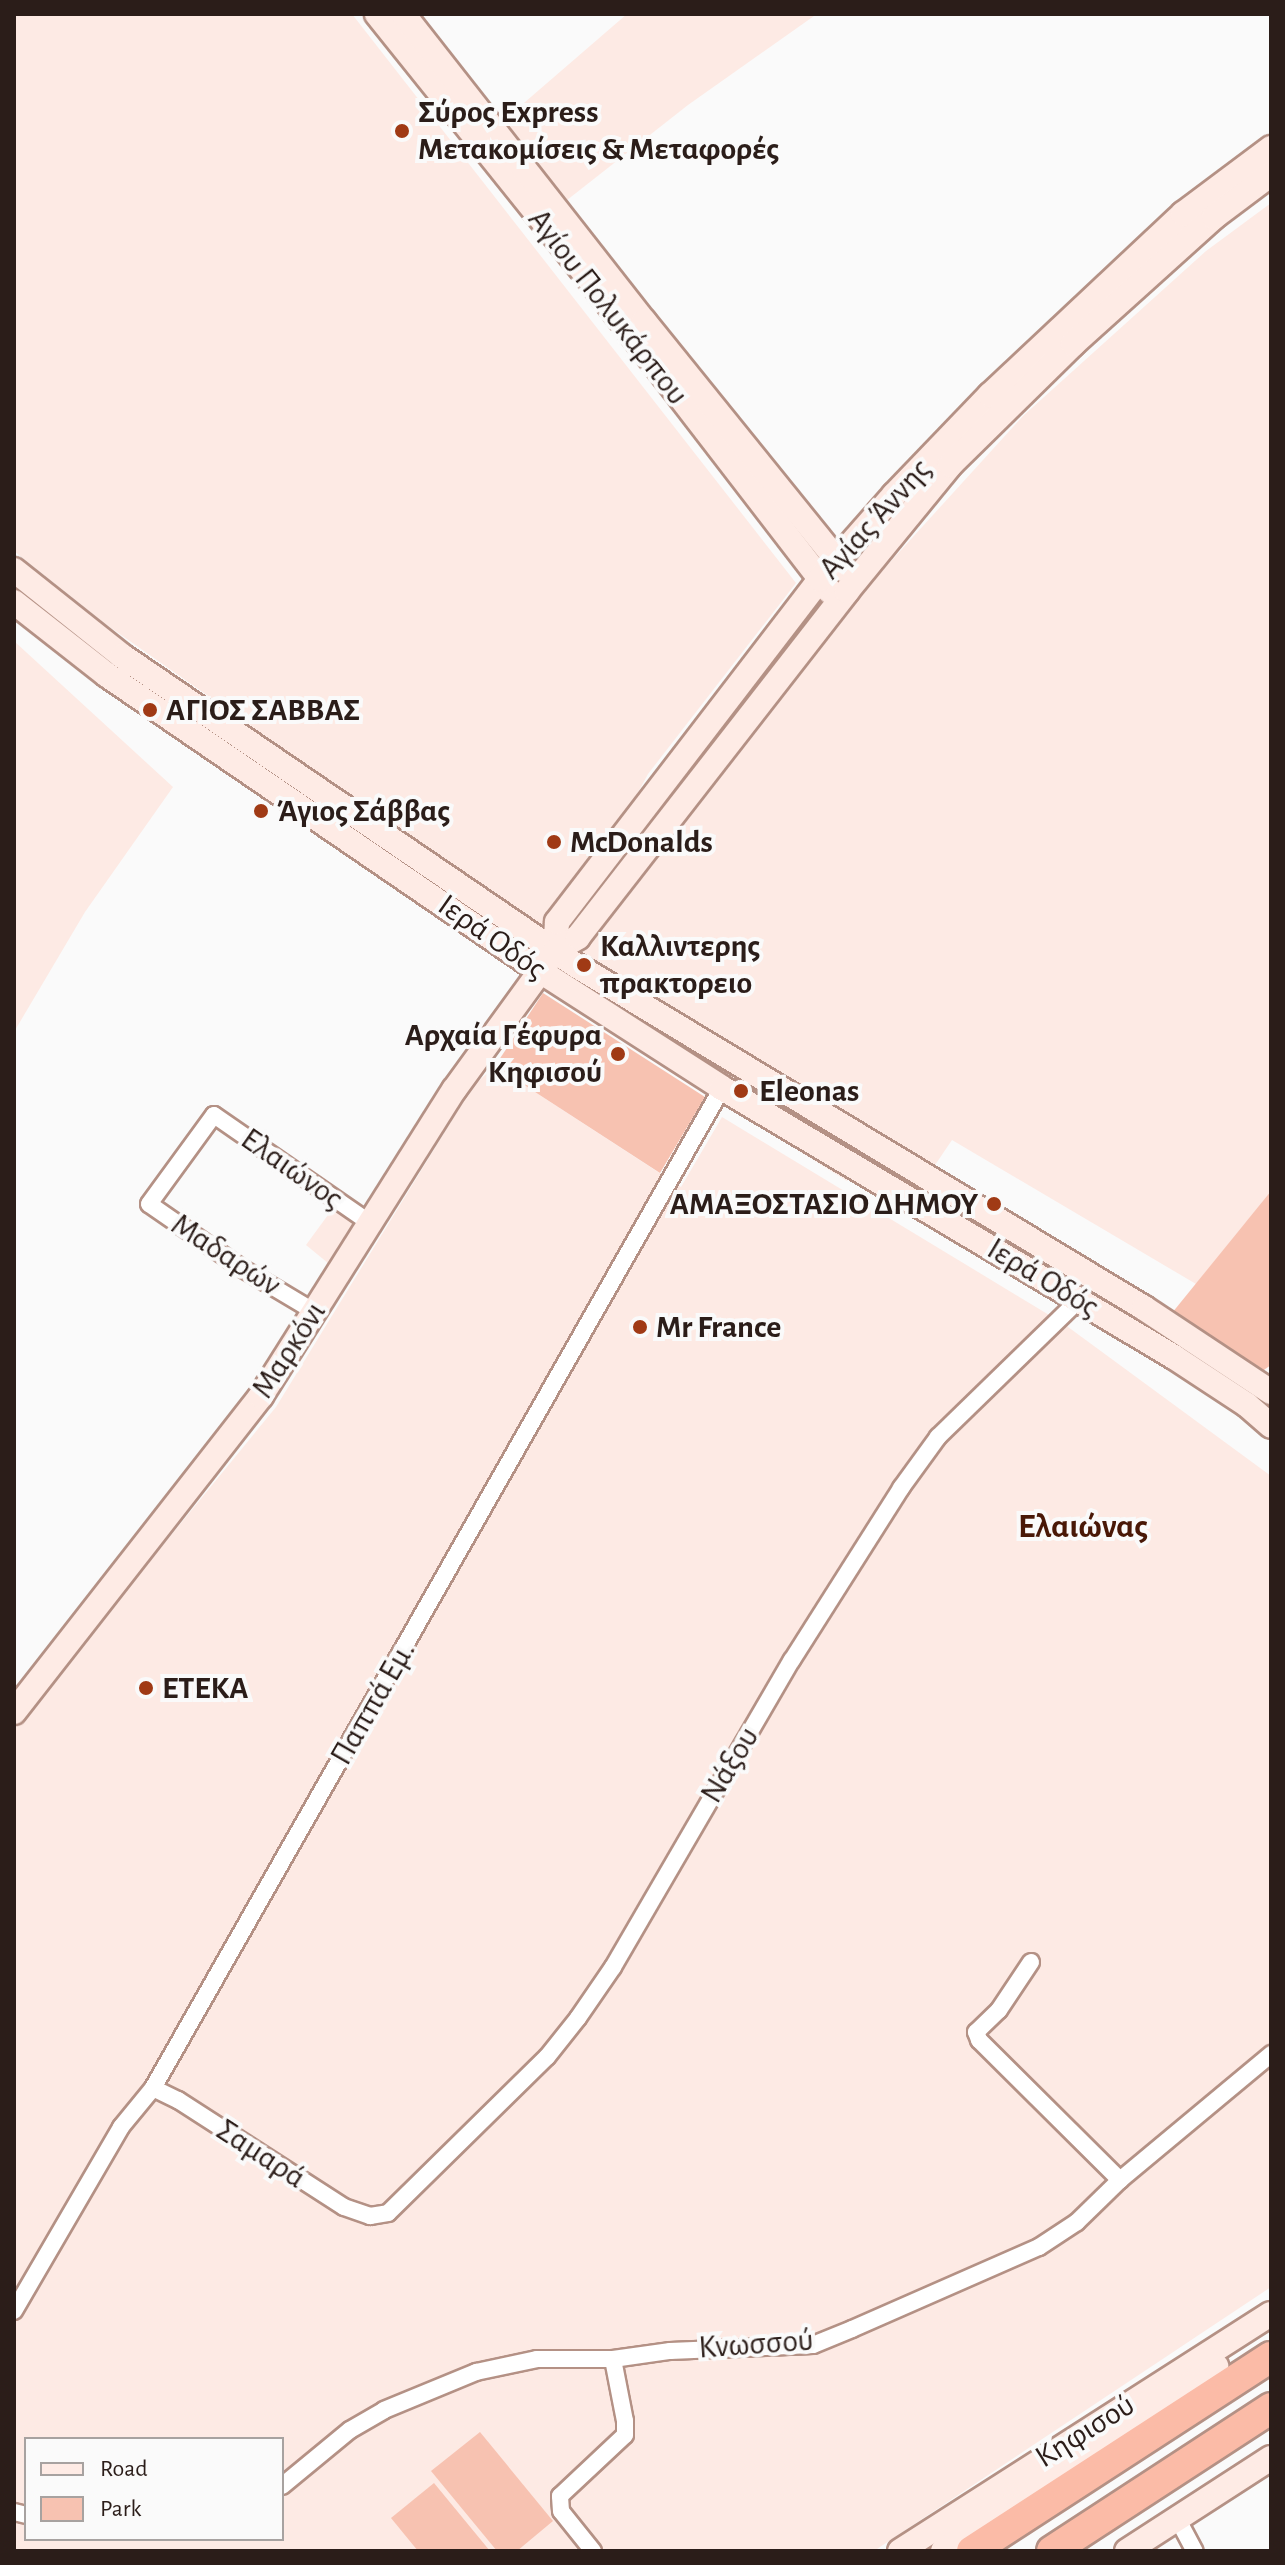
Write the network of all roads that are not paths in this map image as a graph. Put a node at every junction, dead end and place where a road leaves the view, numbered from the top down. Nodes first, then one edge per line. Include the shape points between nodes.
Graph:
1 (377, 14) edge
2 (403, 14) edge
3 (1271, 148) edge
4 (1271, 174) edge
5 (837, 560) junction
6 (14, 570) edge
7 (820, 579) junction
8 (855, 581) junction
9 (14, 602) edge
10 (838, 602) junction
11 (555, 951) junction
12 (540, 971) junction
13 (722, 1088) junction
14 (214, 1115) joint
15 (370, 1223) junction
16 (1079, 1300) junction
17 (315, 1312) junction
18 (1269, 1386) edge
19 (1247, 1405) junction
20 (1271, 1426) edge
21 (15, 1708) edge
22 (1031, 1962) dead end
23 (1271, 2054) edge
24 (153, 2088) junction
25 (1120, 2180) junction
26 (370, 2216) joint
27 (14, 2311) edge
28 (1271, 2314) edge
29 (1271, 2326) edge
30 (1271, 2356) edge
31 (613, 2359) junction
32 (1170, 2399) junction
33 (1271, 2408) edge
34 (1271, 2431) edge
35 (1268, 2465) edge
36 (284, 2484) edge
37 (1137, 2497) junction
38 (1176, 2516) junction
39 (593, 2551) edge
40 (900, 2551) edge
41 (943, 2551) edge
42 (972, 2551) edge
43 (1052, 2551) edge
44 (1127, 2551) edge
45 (1195, 2551) edge

1 - 7 street, Αγίου Πολυκάρπου
2 - 5 street, Αγίου Πολυκάρπου
3 - 5 street, Αγίας Άννης via 1183,214 990,395
4 - 8 street, Αγίας Άννης via 1214,217 1017,399 950,465
5 - 7 street, Αγίας Άννης
5 - 8 street, Αγίου Πολυκάρπου
6 - 11 street, Ιερά Οδός via 122,656
7 - 10 street, Αγίου Πολυκάρπου
7 - 11 street, Αγίας Άννης via 557,922
8 - 10 street, Αγίας Άννης
9 - 12 street, Ιερά Οδός via 107,675
10 - 11 street, Αγίας Άννης via 578,937
11 - 12 street, Αγίας Άννης
11 - 18 street, Ιερά Οδός
12 - 13 street, Ιερά Οδός
12 - 15 street, Μαρκόνι via 454,1090
13 - 16 street, Ιερά Οδός
13 - 24 street, Παππά Εμ.
14 - 15 street, Ελαιώνος
14 - 17 street, Μαδαρών via 149,1204
15 - 17 street, Μαρκόνι
16 - 19 street, Ιερά Οδός
16 - 26 street, Νάξου via 938,1437 901,1488 578,2018 547,2057 388,2213
17 - 21 street, Μαρκόνι via 261,1396
18 - 19 street
19 - 20 street, Ιερά Οδός
22 - 25 street via 999,2010 976,2032 979,2040
23 - 25 street, Κνωσσού
24 - 26 street, Σαμαρά via 344,2207
24 - 27 street, Παππά Εμ. via 121,2127
25 - 31 street, Κνωσσού via 1077,2222 1039,2247 813,2345 670,2351
28 - 40 street, Κηφισού
29 - 32 street
30 - 32 highway
30 - 42 highway
31 - 36 street, Κνωσσού via 537,2359 476,2372 384,2410 350,2430
31 - 39 street via 625,2435 560,2496 561,2511
32 - 41 street
33 - 37 highway
34 - 37 highway
35 - 38 street
37 - 43 highway
38 - 44 street
38 - 45 street

